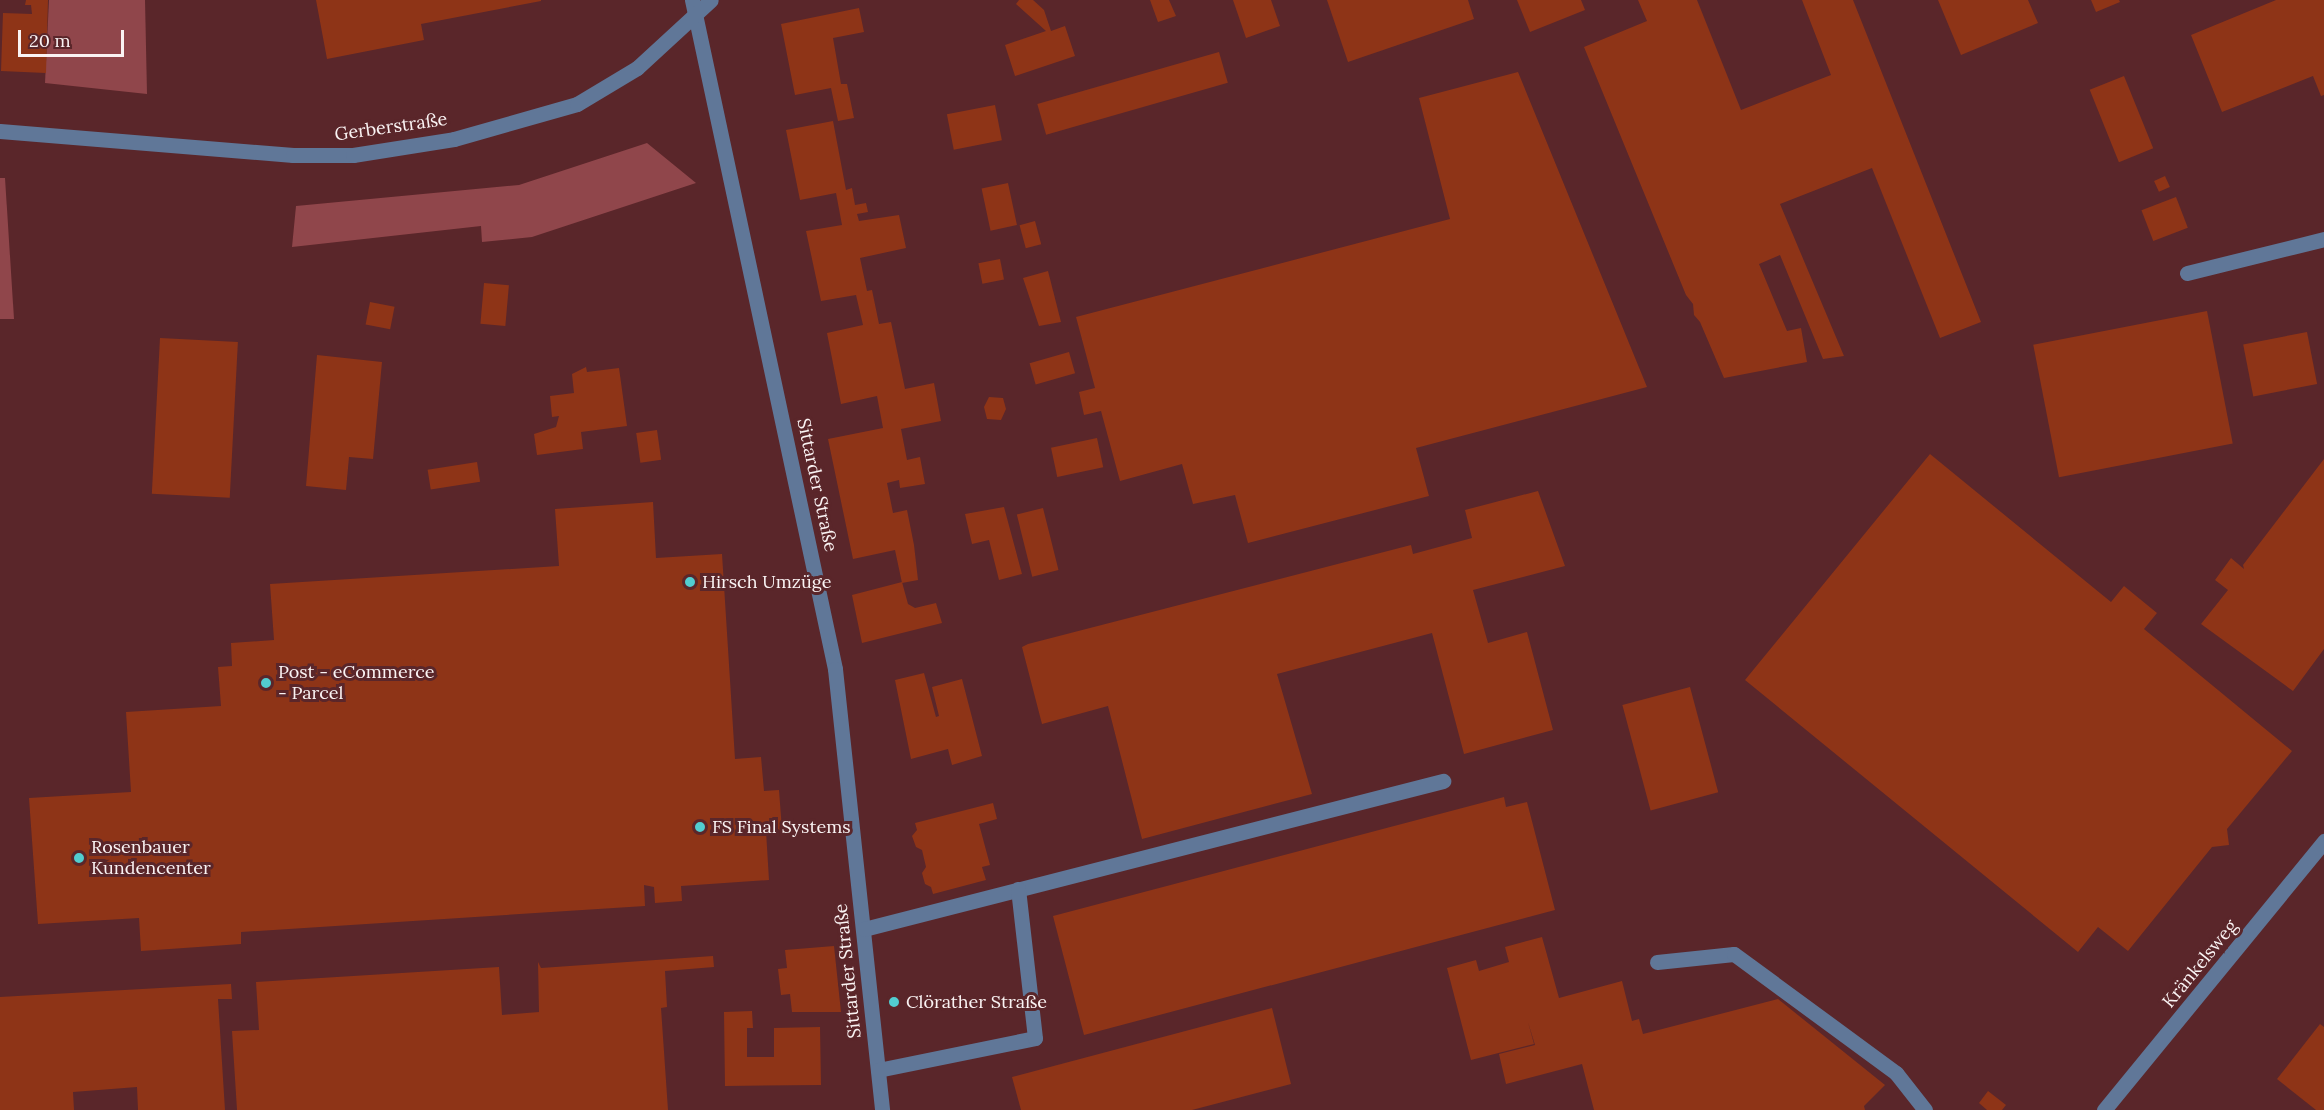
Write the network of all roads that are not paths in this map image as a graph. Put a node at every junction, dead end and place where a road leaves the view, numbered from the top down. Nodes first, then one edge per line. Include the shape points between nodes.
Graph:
1 (692, 0) edge
2 (711, 0) edge
3 (693, 17) junction
4 (0, 131) edge
5 (2324, 239) edge
6 (2187, 273) dead end
7 (1443, 781) dead end
8 (2324, 841) edge
9 (1018, 889) junction
10 (864, 929) junction
11 (1657, 962) dead end
12 (878, 1070) junction
13 (882, 1110) edge
14 (1925, 1110) edge
15 (2104, 1110) edge

1 - 3 street, Sittarder Straße
2 - 3 street, Gerberstraße
3 - 4 street, Gerberstraße via 638,68 577,104 454,139 353,155 294,155
3 - 10 street, Sittarder Straße via 835,669
5 - 6 street
7 - 9 street
8 - 15 street, Kränkelsweg
9 - 10 street
9 - 12 street via 1035,1038
10 - 12 street, Sittarder Straße
11 - 14 street via 1734,954 1896,1073
12 - 13 street, Sittarder Straße

